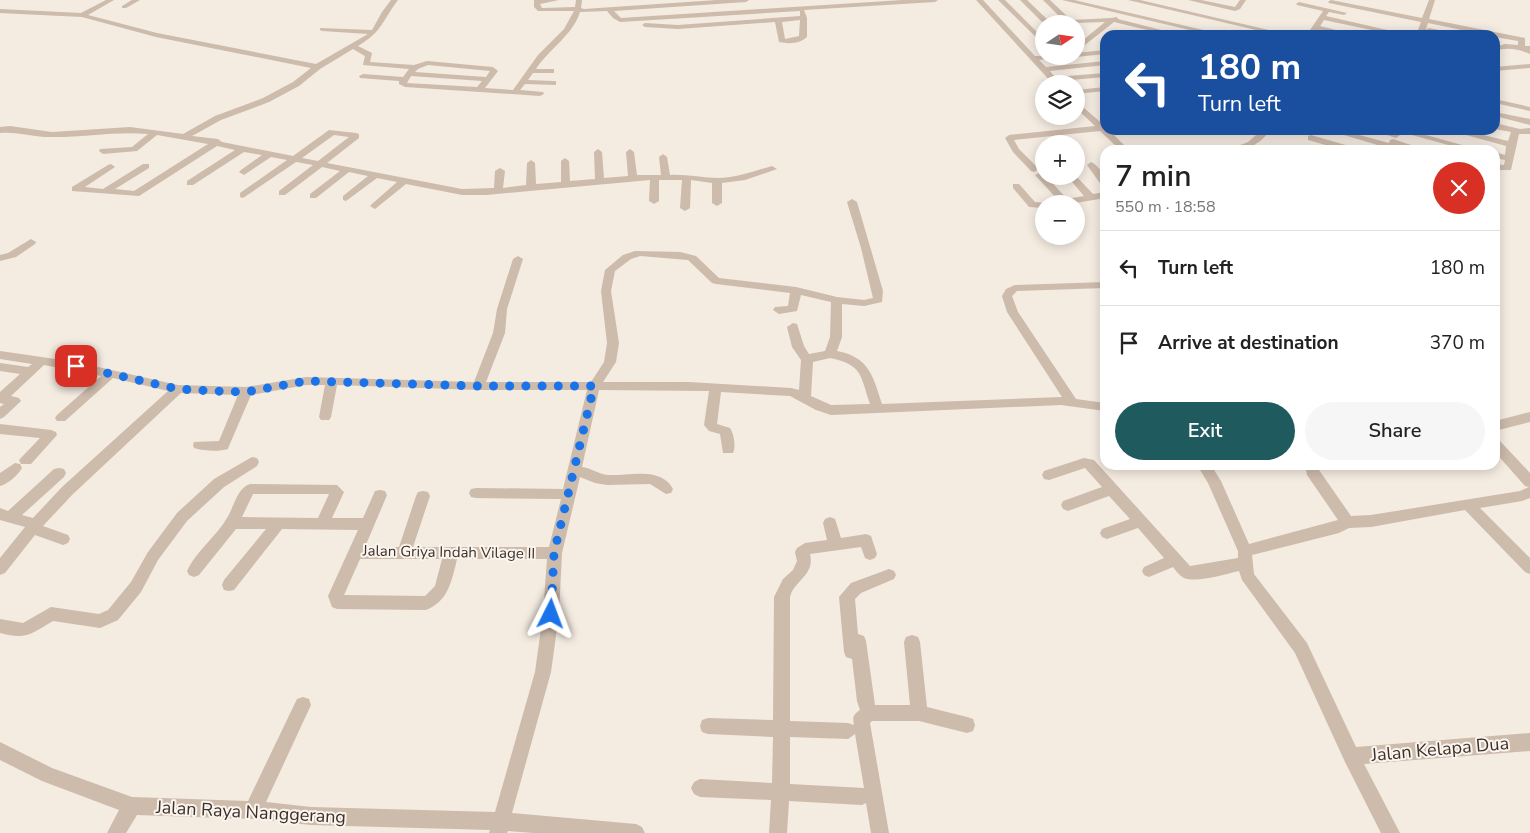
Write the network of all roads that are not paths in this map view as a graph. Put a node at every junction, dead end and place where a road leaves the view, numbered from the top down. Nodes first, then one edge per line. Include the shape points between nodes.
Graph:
1 (111, 0) edge
2 (137, 0) edge
3 (395, 0) edge
4 (556, 0) edge
5 (579, 0) edge
6 (592, 0) edge
7 (615, 0) edge
8 (736, 0) edge
9 (746, 0) edge
10 (807, 0) edge
11 (934, 0) edge
12 (979, 0) edge
13 (1001, 0) edge
14 (1023, 0) edge
15 (1046, 0) edge
16 (1067, 0) edge
17 (1134, 0) edge
18 (1191, 0) edge
19 (1229, 0) edge
20 (1432, 0) edge
21 (536, 1) edge
22 (702, 1) edge
23 (897, 1) edge
24 (1242, 1) edge
25 (1332, 1) edge
26 (87, 2) dead end
27 (679, 2) edge
28 (716, 2) junction
29 (658, 3) edge
30 (103, 4) junction
31 (636, 4) edge
32 (1299, 4) dead end
33 (124, 7) dead end
34 (811, 8) junction
35 (579, 9) junction
36 (613, 9) junction
37 (801, 9) junction
38 (1327, 9) junction
39 (1411, 10) dead end
40 (0, 11) edge
41 (593, 11) junction
42 (1123, 12) junction
43 (723, 14) junction
44 (82, 15) junction
45 (1037, 15) edge
46 (1062, 15) edge
47 (1322, 17) junction
48 (804, 18) junction
49 (1424, 18) junction
50 (620, 20) junction
51 (778, 20) junction
52 (1112, 20) junction
53 (1377, 20) dead end
54 (1085, 21) edge
55 (1090, 21) junction
56 (726, 24) junction
57 (1035, 25) edge
58 (1026, 26) junction
59 (1004, 27) junction
60 (1106, 27) junction
61 (322, 29) dead end
62 (1101, 30) edge
63 (1118, 30) edge
64 (1155, 30) edge
65 (1199, 30) edge
66 (1258, 30) edge
67 (1314, 30) edge
68 (1382, 30) edge
69 (1420, 30) edge
70 (1479, 30) edge
71 (1100, 31) edge
72 (374, 32) junction
73 (1035, 34) edge
74 (1095, 34) junction
75 (1500, 35) edge
76 (1100, 36) edge
77 (1525, 40) edge
78 (1086, 42) joint
79 (1500, 45) edge
80 (352, 46) junction
81 (1100, 46) edge
82 (1505, 46) junction
83 (1500, 48) edge
84 (1530, 48) edge
85 (1085, 52) edge
86 (1100, 52) edge
87 (1530, 52) edge
88 (1034, 58) joint
89 (1100, 63) edge
90 (1530, 66) edge
91 (317, 67) junction
92 (415, 67) junction
93 (1518, 68) junction
94 (1044, 69) junction
95 (1500, 69) edge
96 (531, 71) junction
97 (551, 71) dead end
98 (1530, 74) edge
99 (1050, 75) edge
100 (1100, 75) edge
101 (363, 76) dead end
102 (407, 76) junction
103 (1085, 77) edge
104 (487, 79) junction
105 (523, 82) junction
106 (553, 83) dead end
107 (479, 90) junction
108 (1100, 90) edge
109 (1085, 91) edge
110 (515, 92) junction
111 (540, 94) dead end
112 (1500, 102) edge
113 (1530, 109) edge
114 (1085, 112) edge
115 (1500, 115) edge
116 (1530, 122) edge
117 (1100, 127) edge
118 (1500, 127) edge
119 (1100, 128) edge
120 (0, 130) edge
121 (1516, 131) junction
122 (1530, 131) edge
123 (156, 132) junction
124 (1109, 135) edge
125 (1261, 135) edge
126 (1315, 135) edge
127 (1366, 135) edge
128 (1473, 135) edge
129 (188, 137) junction
130 (1394, 139) edge
131 (218, 142) junction
132 (1511, 144) junction
133 (1120, 145) edge
134 (1249, 145) edge
135 (1340, 145) edge
136 (1409, 145) edge
137 (1439, 145) edge
138 (244, 148) junction
139 (103, 151) dead end
140 (598, 152) dead end
141 (630, 152) dead end
142 (269, 154) junction
143 (1500, 156) edge
144 (663, 157) dead end
145 (1508, 158) junction
146 (296, 159) junction
147 (565, 161) dead end
148 (531, 163) dead end
149 (321, 164) junction
150 (1091, 165) dead end
151 (146, 166) dead end
152 (111, 167) dead end
153 (1500, 167) edge
154 (348, 169) junction
155 (772, 169) dead end
156 (1034, 169) dead end
157 (500, 171) dead end
158 (244, 172) dead end
159 (375, 175) junction
160 (656, 177) junction
161 (666, 177) junction
162 (687, 177) junction
163 (1100, 177) edge
164 (633, 178) junction
165 (742, 178) junction
166 (600, 180) junction
167 (404, 181) junction
168 (717, 181) junction
169 (190, 183) dead end
170 (566, 185) junction
171 (1049, 185) edge
172 (1080, 185) edge
173 (1016, 186) dead end
174 (531, 188) junction
175 (498, 190) junction
176 (744, 190) dead end
177 (104, 192) junction
178 (282, 193) dead end
179 (1058, 195) edge
180 (1100, 195) edge
181 (243, 196) dead end
182 (313, 196) dead end
183 (1090, 196) junction
184 (1085, 197) edge
185 (346, 198) dead end
186 (654, 202) dead end
187 (852, 202) dead end
188 (717, 203) dead end
189 (375, 206) dead end
190 (1035, 206) edge
191 (685, 208) dead end
192 (31, 242) dead end
193 (0, 258) edge
194 (518, 258) dead end
195 (1100, 285) edge
196 (796, 290) junction
197 (837, 300) junction
198 (779, 310) dead end
199 (793, 327) dead end
200 (830, 354) junction
201 (0, 355) edge
202 (807, 360) junction
203 (42, 362) junction
204 (0, 367) edge
205 (31, 371) junction
206 (110, 374) junction
207 (332, 381) junction
208 (478, 386) junction
209 (594, 386) junction
210 (716, 388) junction
211 (178, 389) junction
212 (246, 392) junction
213 (805, 398) junction
214 (0, 399) edge
215 (1072, 402) junction
216 (1100, 406) edge
217 (877, 407) junction
218 (0, 414) edge
219 (325, 417) dead end
220 (1530, 417) edge
221 (61, 418) dead end
222 (1500, 425) edge
223 (0, 429) edge
224 (199, 445) dead end
225 (1500, 449) edge
226 (728, 450) dead end
227 (252, 462) dead end
228 (1207, 470) edge
229 (1312, 470) edge
230 (575, 471) junction
231 (58, 473) dead end
232 (1049, 476) dead end
233 (0, 481) edge
234 (1530, 482) edge
235 (666, 489) dead end
236 (1113, 489) junction
237 (1530, 492) edge
238 (476, 493) dead end
239 (570, 494) junction
240 (380, 495) dead end
241 (423, 496) dead end
242 (1468, 504) junction
243 (1068, 505) dead end
244 (5, 516) edge
245 (1141, 521) junction
246 (1346, 522) junction
247 (232, 523) junction
248 (279, 523) junction
249 (830, 523) dead end
250 (322, 524) junction
251 (367, 524) junction
252 (34, 526) junction
253 (1107, 533) dead end
254 (62, 539) dead end
255 (836, 544) junction
256 (356, 553) junction
257 (554, 553) junction
258 (404, 554) junction
259 (451, 554) junction
260 (870, 554) dead end
261 (1245, 557) junction
262 (1175, 560) junction
263 (1530, 568) edge
264 (0, 569) edge
265 (1149, 570) dead end
266 (194, 571) dead end
267 (889, 574) dead end
268 (229, 585) dead end
269 (0, 626) edge
270 (858, 641) dead end
271 (912, 642) dead end
272 (303, 706) dead end
273 (919, 713) junction
274 (866, 716) junction
275 (968, 725) dead end
276 (708, 726) dead end
277 (781, 730) junction
278 (848, 731) dead end
279 (1530, 742) edge
280 (0, 751) edge
281 (1351, 756) junction
282 (700, 788) dead end
283 (780, 791) junction
284 (862, 796) dead end
285 (132, 806) junction
286 (253, 810) junction
287 (499, 827) edge
288 (116, 833) edge
289 (636, 833) edge
290 (778, 833) edge
291 (880, 833) edge
292 (1391, 833) edge

1 - 30 street
2 - 33 street
3 - 72 street
4 - 21 street
5 - 35 street
6 - 41 street
7 - 36 street
8 - 9 street
8 - 28 street
10 - 34 street
11 - 23 street
12 - 59 street
13 - 58 street
14 - 45 street
15 - 46 street
16 - 42 street
16 - 55 street
17 - 42 street
17 - 66 street
18 - 24 street via 1233,9 1238,8
19 - 24 street
20 - 49 street
21 - 35 street via 540,10
22 - 27 street
22 - 28 street
23 - 34 street
25 - 38 street
25 - 49 street
26 - 30 street
27 - 29 street
28 - 43 street
29 - 31 street
30 - 44 street
31 - 36 street
32 - 38 street
34 - 37 street
35 - 41 street
35 - 96 street via 564,36 541,56
36 - 41 street
36 - 50 street via 615,17
37 - 43 street
37 - 48 street
38 - 47 street
38 - 53 street
39 - 49 street
40 - 44 street
42 - 52 street
42 - 65 street
43 - 50 street
43 - 56 street
44 - 91 street via 156,35
47 - 67 street
47 - 68 street
48 - 51 street
48 - 51 street via 803,37 786,41 780,38
49 - 69 street
49 - 70 street
50 - 56 street via 666,27
51 - 56 street
52 - 55 street
52 - 60 street
52 - 64 street
54 - 55 street
57 - 58 street
58 - 59 street
58 - 73 street
59 - 88 street
60 - 62 street
60 - 63 street
61 - 72 street
71 - 74 street
72 - 80 street
74 - 76 street
74 - 78 street
75 - 77 street
77 - 82 street
77 - 84 street
77 - 87 street
78 - 81 street
79 - 82 street
80 - 91 street
80 - 92 street via 368,55 366,63
82 - 83 street
85 - 86 street
88 - 94 street
89 - 94 street
90 - 93 street
91 - 129 street via 283,92 224,116
92 - 102 street
92 - 104 street via 427,63 493,69
93 - 95 street
93 - 98 street
94 - 99 street
96 - 97 street
96 - 105 street
100 - 103 street
101 - 102 street
102 - 104 street
102 - 107 street via 402,82 405,85
104 - 107 street
105 - 106 street
105 - 110 street
107 - 110 street
108 - 109 street
110 - 111 street
112 - 113 street
114 - 117 street
115 - 116 street
118 - 121 street
119 - 156 street via 1009,138
120 - 123 street via 52,135 97,131
121 - 122 street
121 - 132 street
123 - 129 street
123 - 139 street via 134,149
124 - 133 street
125 - 134 street
126 - 135 street
127 - 130 street
128 - 132 street
129 - 131 street
130 - 136 street
130 - 137 street
131 - 138 street
131 - 177 street via 136,194
132 - 145 street
138 - 142 street
138 - 169 street
140 - 166 street
141 - 164 street
142 - 146 street
142 - 158 street
143 - 145 street
144 - 161 street
145 - 153 street via 1508,168
146 - 149 street
146 - 149 street via 332,132 356,136
146 - 181 street
147 - 170 street
148 - 174 street
149 - 154 street
149 - 178 street
150 - 163 street
151 - 177 street
152 - 177 street via 75,189
154 - 159 street
154 - 182 street
155 - 165 street
157 - 175 street
159 - 167 street
159 - 185 street
160 - 161 street
160 - 164 street
160 - 186 street
161 - 162 street
162 - 168 street
162 - 191 street
164 - 166 street
165 - 168 street
165 - 176 street
166 - 170 street
167 - 175 street via 462,192
167 - 189 street
168 - 188 street
170 - 174 street
171 - 179 street
172 - 183 street
173 - 190 street
174 - 175 street
180 - 183 street
183 - 184 street
187 - 197 street via 879,294 874,302
192 - 193 street via 18,253
194 - 208 street via 502,309 499,333
195 - 215 street via 1015,288 1007,296 1013,312
196 - 197 street
196 - 198 street via 793,309
196 - 209 street via 716,281 700,264 686,256 627,256 610,270 606,291 613,343 610,362
197 - 200 street via 836,337
199 - 202 street via 798,347
200 - 202 street
200 - 217 street via 858,364
201 - 203 street
202 - 213 street
203 - 205 street
203 - 206 street
204 - 205 street
205 - 214 street
206 - 211 street
206 - 221 street
207 - 208 street
207 - 212 street via 306,381
207 - 219 street
208 - 209 street
209 - 210 street
209 - 230 street
210 - 213 street via 791,392
210 - 226 street via 710,425 726,431
211 - 212 street
211 - 252 street via 67,491
212 - 224 street via 223,446
213 - 217 street via 811,404 831,410
214 - 218 street via 15,401
215 - 216 street
215 - 217 street
220 - 222 street
223 - 233 street via 51,435
225 - 234 street
227 - 269 street via 218,483 182,517 130,595 108,618 100,621 51,614 26,630
228 - 261 street
229 - 246 street via 1344,514
230 - 235 street via 607,480 653,479
230 - 239 street
231 - 244 street
232 - 236 street via 1088,463
236 - 243 street
236 - 245 street
237 - 242 street
238 - 239 street
239 - 257 street
240 - 251 street
241 - 258 street
242 - 246 street via 1371,521
242 - 263 street
244 - 252 street
245 - 253 street
245 - 262 street
246 - 261 street
247 - 248 street, Jalan Griya Indah Vilage II
247 - 250 street via 250,489 332,489 337,492
247 - 266 street
248 - 250 street, Jalan Griya Indah Vilage II
248 - 268 street
249 - 255 street
250 - 251 street, Jalan Griya Indah Vilage II
251 - 256 street, Jalan Griya Indah Vilage II
252 - 254 street
252 - 264 street
255 - 260 street via 866,540
255 - 277 street via 805,549 799,574 784,588
256 - 258 street, Jalan Griya Indah Vilage II
256 - 259 street via 336,602 426,603 435,600
257 - 259 street, Jalan Griya Indah Vilage II
257 - 287 street via 551,614 543,672
258 - 259 street, Jalan Griya Indah Vilage II
261 - 262 street via 1192,573
261 - 281 street via 1247,576 1307,659
262 - 265 street
267 - 274 street via 856,588 847,597 858,711
270 - 274 street
271 - 273 street
272 - 286 street
273 - 274 street
273 - 275 street
274 - 291 street
276 - 277 street
277 - 278 street
277 - 283 street
279 - 281 street, Jalan Kelapa Dua
280 - 285 street, Jalan Raya Nanggerang via 48,775
281 - 292 street
282 - 283 street
283 - 284 street
283 - 290 street
285 - 286 street, Jalan Raya Nanggerang
285 - 288 street
286 - 287 street, Jalan Raya Nanggerang
287 - 289 street, Jalan Raya Nanggerang

